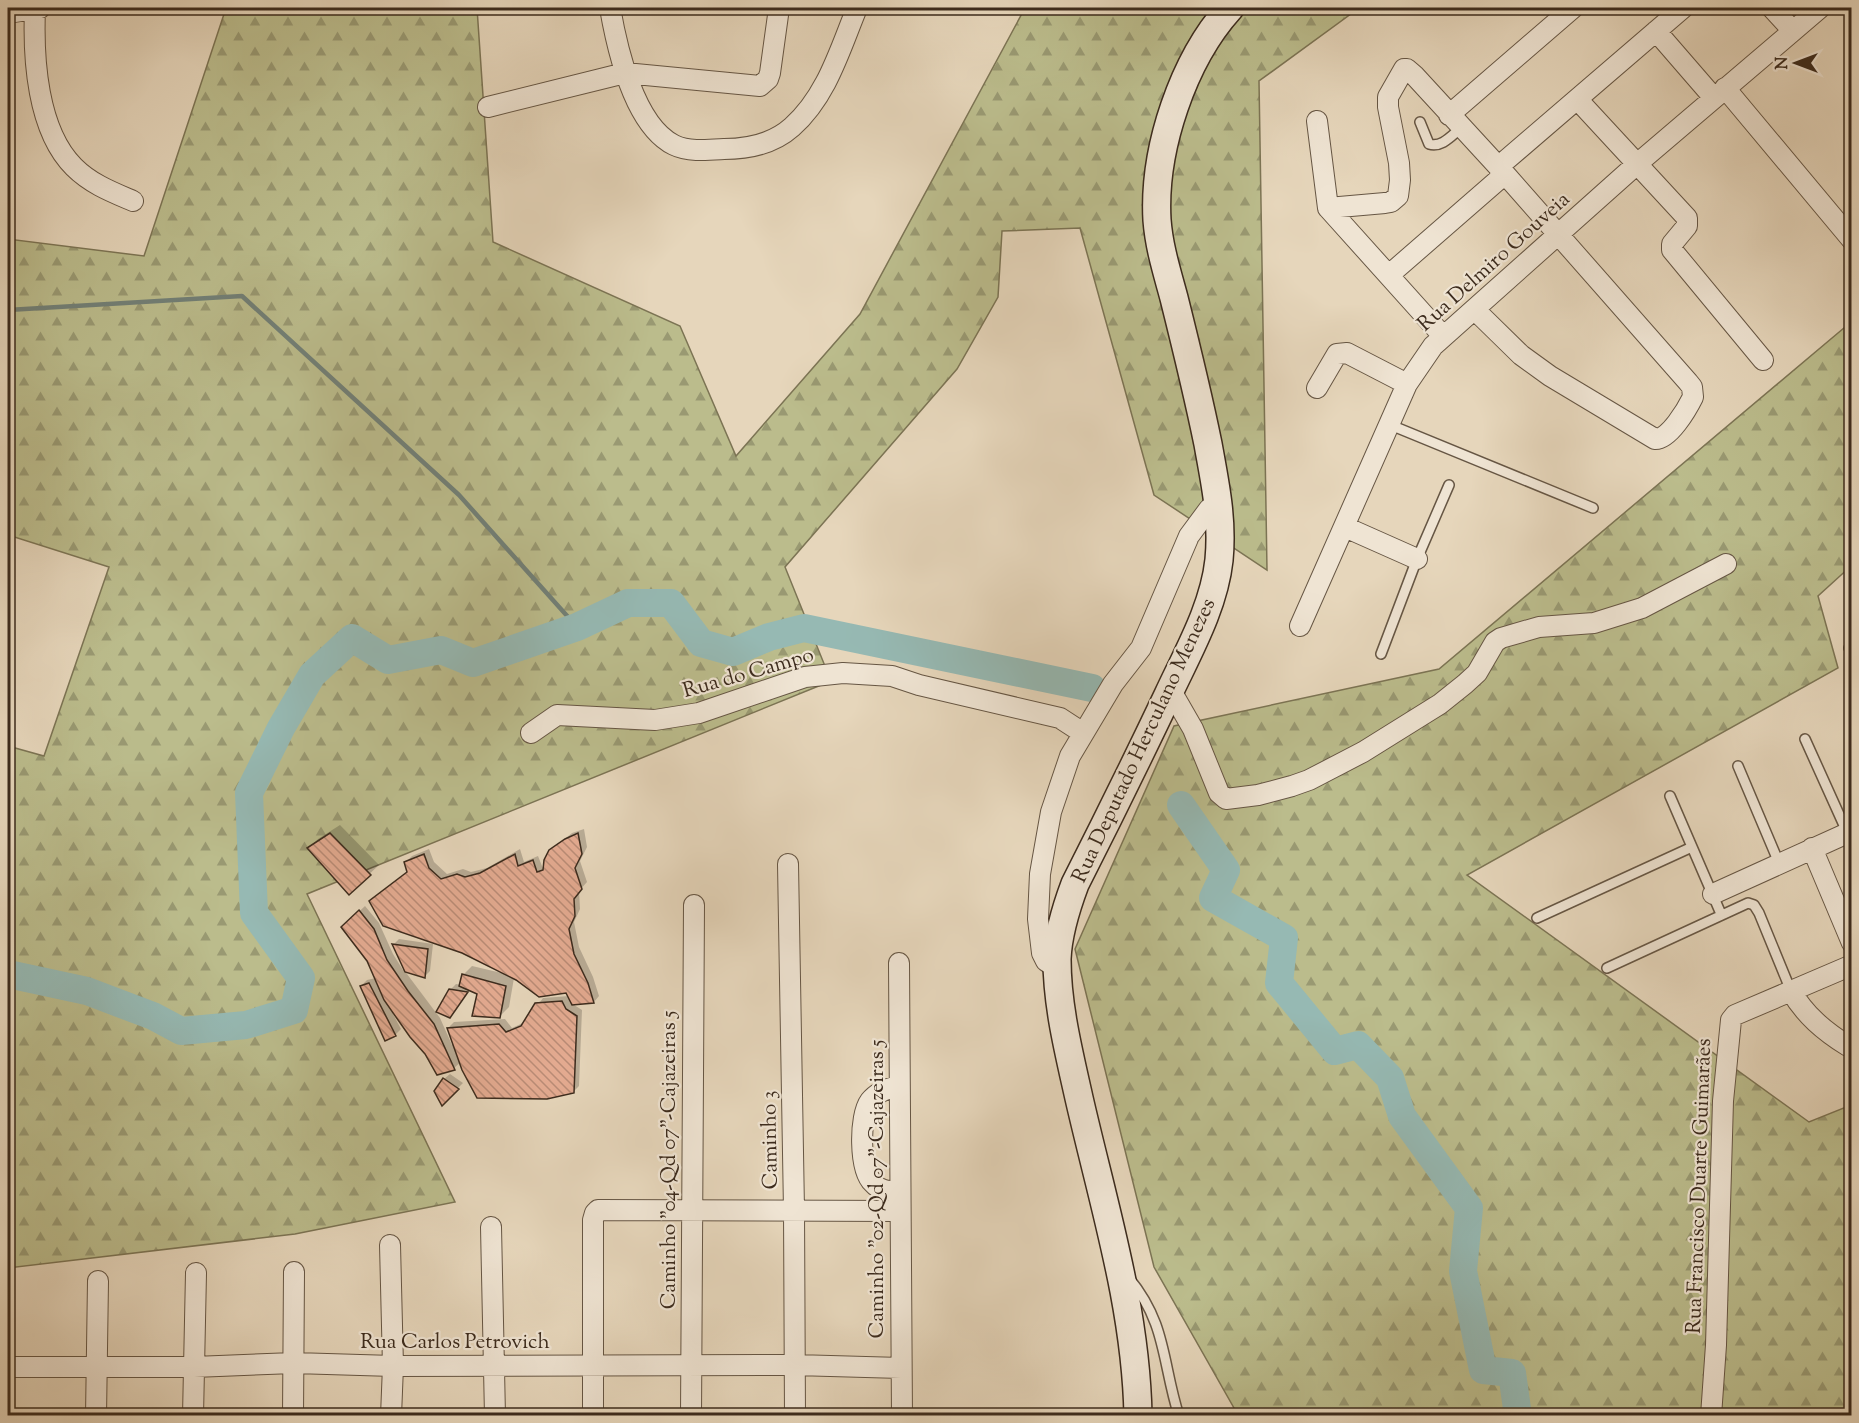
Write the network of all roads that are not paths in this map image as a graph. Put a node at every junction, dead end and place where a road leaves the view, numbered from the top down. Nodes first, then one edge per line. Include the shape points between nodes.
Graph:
1 (38, 8) edge
2 (610, 8) edge
3 (779, 8) edge
4 (857, 8) edge
5 (1230, 8) edge
6 (1573, 8) edge
7 (1683, 8) edge
8 (1772, 8) edge
9 (1820, 8) edge
10 (8, 13) edge
11 (1656, 31) junction
12 (1793, 31) junction
13 (625, 73) junction
14 (1719, 93) junction
15 (1577, 99) junction
16 (488, 106) dead end
17 (1317, 121) dead end
18 (1420, 122) dead end
19 (1462, 128) junction
20 (1637, 164) junction
21 (1501, 171) junction
22 (133, 201) dead end
23 (1328, 208) junction
24 (1558, 234) junction
25 (1851, 240) edge
26 (1389, 275) junction
27 (1474, 310) junction
28 (1443, 336) junction
29 (1762, 360) dead end
30 (1407, 384) junction
31 (1317, 388) dead end
32 (1388, 424) junction
33 (1449, 485) dead end
34 (1219, 504) junction
35 (1593, 508) dead end
36 (1345, 526) junction
37 (1417, 559) junction
38 (1726, 564) dead end
39 (1300, 626) dead end
40 (1381, 654) dead end
41 (1170, 690) junction
42 (531, 733) dead end
43 (1083, 733) junction
44 (1805, 739) dead end
45 (1738, 766) dead end
46 (1670, 796) dead end
47 (1849, 831) edge
48 (1692, 847) junction
49 (1812, 848) junction
50 (1779, 863) junction
51 (789, 864) dead end
52 (1713, 894) junction
53 (694, 905) dead end
54 (1721, 914) junction
55 (1537, 918) dead end
56 (1851, 943) edge
57 (898, 963) dead end
58 (1851, 965) edge
59 (1606, 968) dead end
60 (1058, 969) junction
61 (1791, 991) junction
62 (1848, 1046) dead end
63 (899, 1086) junction
64 (899, 1201) junction
65 (693, 1209) junction
66 (794, 1210) junction
67 (490, 1227) dead end
68 (390, 1245) dead end
69 (1119, 1266) junction
70 (294, 1272) dead end
71 (196, 1273) dead end
72 (98, 1281) dead end
73 (294, 1363) junction
74 (691, 1365) junction
75 (795, 1365) junction
76 (393, 1366) junction
77 (494, 1366) junction
78 (594, 1366) junction
79 (8, 1367) edge
80 (96, 1367) junction
81 (194, 1367) junction
82 (902, 1368) junction
83 (96, 1416) edge
84 (193, 1416) edge
85 (293, 1416) edge
86 (391, 1416) edge
87 (495, 1416) edge
88 (594, 1416) edge
89 (691, 1416) edge
90 (795, 1416) edge
91 (902, 1416) edge
92 (1138, 1416) edge
93 (1179, 1416) edge
94 (1711, 1416) edge

1 - 10 street
1 - 22 street via 38,83 54,136 76,169 94,184
2 - 13 street
3 - 13 street via 770,73 760,86
4 - 13 street via 819,95 792,127 753,148 674,146 641,109
5 - 34 main road, Rua Deputado Herculano Menezes via 1196,57 1172,112 1160,173 1157,219
6 - 19 street
7 - 11 street
8 - 12 street
9 - 12 street, Rua Delmiro Gouveia
11 - 14 street
11 - 15 street
12 - 14 street, Rua Delmiro Gouveia
13 - 16 street
14 - 20 street, Rua Delmiro Gouveia
14 - 25 street
15 - 20 street
15 - 21 street
17 - 23 street
18 - 19 lane via 1429,144 1434,146
19 - 21 street
19 - 23 street via 1410,70 1404,69 1388,97 1399,163 1398,196 1391,202
20 - 24 street, Rua Delmiro Gouveia
20 - 29 street via 1687,218 1687,226 1672,244 1675,255
21 - 24 street
21 - 26 street
23 - 26 street
24 - 27 street, Rua Delmiro Gouveia
24 - 27 street via 1688,382 1694,393 1671,431 1655,439 1542,370
26 - 28 street
27 - 28 street, Rua Delmiro Gouveia
28 - 30 street, Rua Delmiro Gouveia
30 - 31 street via 1340,352
30 - 32 street, Rua Delmiro Gouveia
32 - 35 lane
32 - 36 street, Rua Delmiro Gouveia
33 - 37 lane
34 - 41 main road, Rua Deputado Herculano Menezes via 1221,529 1209,604
34 - 43 street via 1209,509 1190,536 1141,648
36 - 37 street
36 - 39 street, Rua Delmiro Gouveia
37 - 40 lane
38 - 41 street via 1642,608 1594,623 1539,627 1501,638 1477,673 1440,704 1333,768 1292,786 1258,795 1226,798 1219,794 1194,729
41 - 60 main road, Rua Deputado Herculano Menezes via 1075,884 1059,940
42 - 43 street, Rua do Campo via 557,715 655,720 709,710 805,677 857,673 892,676 1060,718
43 - 60 street via 1070,756 1051,812 1040,874 1038,919 1042,953
44 - 47 lane
45 - 50 lane
46 - 48 lane
47 - 49 street
48 - 52 lane
48 - 55 lane
49 - 50 street
49 - 56 street
50 - 52 street
51 - 66 street, Caminho 3
52 - 54 lane
53 - 65 street, Caminho "04-Qd 07"-Cajazeiras 5
54 - 59 lane
54 - 61 lane via 1748,903 1754,905
57 - 63 street, Caminho "02-Qd 07"-Cajazeiras 5
58 - 61 street, Rua Francisco Duarte Guimarães
60 - 69 main road, Rua Deputado Herculano Menezes via 1068,1051
61 - 62 street via 1807,1014
61 - 94 street, Rua Francisco Duarte Guimarães via 1735,1015 1729,1029
63 - 64 street, Caminho "02-Qd 07"-Cajazeiras 5
63 - 64 street via 882,1091 869,1103 863,1131 867,1174 872,1183
64 - 66 street
64 - 82 street, Caminho "02-Qd 07"-Cajazeiras 5
65 - 66 street
65 - 74 street, Caminho "04-Qd 07"-Cajazeiras 5
65 - 78 street via 615,1208 595,1214
66 - 75 street, Caminho 3
67 - 77 street
68 - 76 street
69 - 92 main road, Rua Deputado Herculano Menezes via 1137,1370
69 - 93 lane via 1152,1312
70 - 73 street
71 - 81 street
72 - 80 street
73 - 76 street, Rua Carlos Petrovich
73 - 81 street, Rua Carlos Petrovich
73 - 85 street
74 - 75 street, Rua Carlos Petrovich
74 - 78 street, Rua Carlos Petrovich
74 - 89 street, Caminho "04-Qd 07"-Cajazeiras 5
75 - 82 street, Rua Carlos Petrovich
75 - 90 street, Caminho 3
76 - 77 street, Rua Carlos Petrovich
76 - 86 street
77 - 78 street, Rua Carlos Petrovich
77 - 87 street
78 - 88 street
79 - 80 street, Rua Carlos Petrovich
80 - 81 street, Rua Carlos Petrovich
80 - 83 street
81 - 84 street
82 - 91 street, Caminho "02-Qd 07"-Cajazeiras 5

